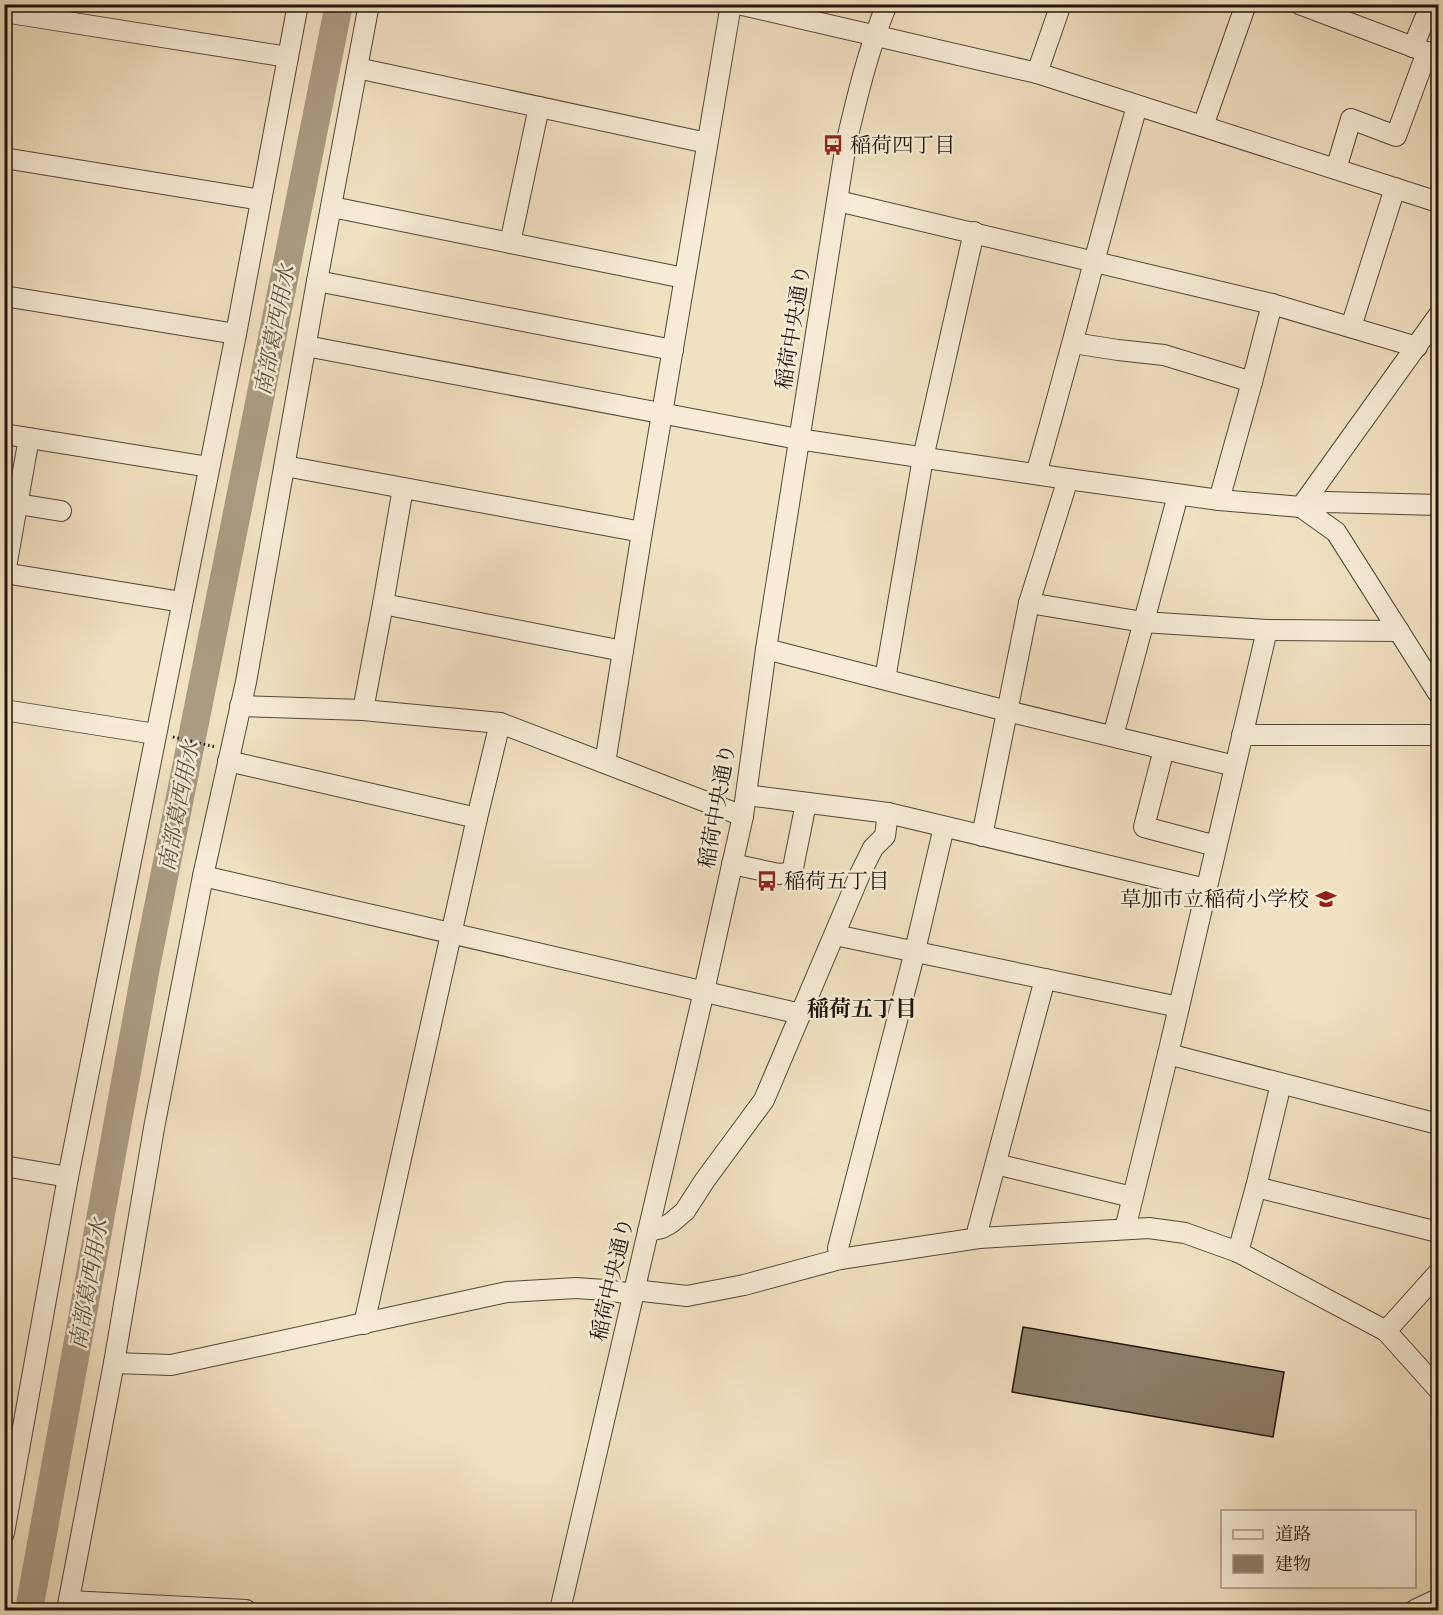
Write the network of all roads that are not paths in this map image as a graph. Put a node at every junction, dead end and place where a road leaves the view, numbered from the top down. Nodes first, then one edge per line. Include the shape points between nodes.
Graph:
1 (298, 4) edge
2 (369, 4) edge
3 (731, 4) edge
4 (738, 4) edge
5 (887, 4) edge
6 (1061, 4) edge
7 (1246, 4) edge
8 (1299, 4) edge
9 (1431, 4) edge
10 (6, 14) edge
11 (874, 36) junction
12 (1426, 52) edge
13 (288, 57) junction
14 (357, 68) junction
15 (1037, 73) junction
16 (1137, 106) junction
17 (539, 107) junction
18 (1203, 126) junction
19 (707, 143) junction
20 (4, 158) edge
21 (1336, 169) junction
22 (1395, 188) junction
23 (261, 200) junction
24 (838, 201) junction
25 (1438, 202) edge
26 (332, 207) junction
27 (974, 232) junction
28 (510, 243) junction
29 (1093, 260) junction
30 (684, 278) junction
31 (317, 281) junction
32 (4, 296) edge
33 (1272, 304) junction
34 (1438, 316) edge
35 (1351, 327) junction
36 (236, 334) junction
37 (1073, 343) junction
38 (306, 346) junction
39 (1417, 347) junction
40 (673, 350) junction
41 (1252, 382) junction
42 (663, 413) junction
43 (4, 434) edge
44 (29, 438) junction
45 (798, 439) junction
46 (923, 458) junction
47 (285, 466) junction
48 (209, 467) junction
49 (1036, 474) junction
50 (1068, 479) junction
51 (403, 488) junction
52 (1178, 495) junction
53 (1219, 500) junction
54 (18, 504) junction
55 (1438, 505) edge
56 (1301, 507) junction
57 (61, 511) dead end
58 (642, 532) junction
59 (5, 573) edge
60 (182, 602) junction
61 (1029, 603) junction
62 (383, 604) junction
63 (1143, 622) junction
64 (1267, 630) junction
65 (1399, 631) junction
66 (766, 649) junction
67 (623, 651) junction
68 (885, 679) junction
69 (1438, 693) edge
70 (240, 706) junction
71 (4, 710) edge
72 (363, 710) junction
73 (1007, 711) junction
74 (500, 723) junction
75 (155, 734) junction
76 (1242, 735) junction
77 (1438, 735) edge
78 (1113, 736) junction
79 (1164, 749) junction
80 (228, 762) junction
81 (605, 763) junction
82 (1235, 766) junction
83 (746, 795) junction
84 (806, 803) junction
85 (888, 813) junction
86 (742, 816) junction
87 (477, 818) junction
88 (944, 826) junction
89 (982, 836) junction
90 (1216, 846) junction
91 (732, 864) junction
92 (203, 876) junction
93 (1206, 889) junction
94 (451, 933) junction
95 (835, 935) junction
96 (914, 951) junction
97 (1045, 979) junction
98 (704, 991) junction
99 (1179, 1007) junction
100 (801, 1014) junction
101 (1168, 1054) junction
102 (1281, 1084) junction
103 (1438, 1124) edge
104 (996, 1164) junction
105 (4, 1166) edge
106 (68, 1177) junction
107 (1256, 1188) junction
108 (1132, 1197) junction
109 (1125, 1228) junction
110 (648, 1231) junction
111 (1438, 1232) edge
112 (979, 1238) junction
113 (1238, 1252) junction
114 (840, 1259) junction
115 (1438, 1273) edge
116 (634, 1292) junction
117 (364, 1324) junction
118 (1386, 1331) junction
119 (114, 1363) junction
120 (1438, 1389) edge
121 (4, 1533) edge
122 (1438, 1599) edge
123 (68, 1606) edge
124 (246, 1611) edge
125 (560, 1611) edge
126 (1415, 1611) edge

1 - 13 street
2 - 14 street
3 - 19 street
4 - 11 street
5 - 11 street, 稲荷中央通り
6 - 15 street
7 - 18 street
8 - 12 street
9 - 12 street
10 - 13 street
11 - 15 street
11 - 24 street, 稲荷中央通り via 846,144
12 - 21 street via 1396,136 1351,119
13 - 23 street
14 - 17 street
14 - 26 street
15 - 16 street
16 - 18 street
16 - 29 street
17 - 19 street
17 - 28 street
18 - 21 street
19 - 30 street
20 - 23 street
21 - 22 street
22 - 25 street
22 - 35 street
23 - 36 street
24 - 27 street
24 - 45 street, 稲荷中央通り
26 - 28 street
26 - 31 street
27 - 29 street
27 - 46 street
28 - 30 street
29 - 33 street
29 - 37 street
30 - 40 street
31 - 38 street
31 - 40 street
32 - 36 street
33 - 35 street
33 - 41 street
34 - 39 street
35 - 39 street
36 - 48 street
37 - 41 street via 1164,355
37 - 49 street
38 - 42 street
38 - 47 street
39 - 56 street
40 - 42 street
41 - 53 street
42 - 45 street
42 - 58 street
43 - 44 street
44 - 48 street
44 - 54 street
45 - 46 street
45 - 66 street, 稲荷中央通り
46 - 49 street
46 - 68 street
47 - 51 street
47 - 70 street
48 - 60 street
49 - 50 street
50 - 52 street
50 - 61 street
51 - 58 street
51 - 62 street
52 - 53 street
52 - 63 street
53 - 56 street
54 - 57 street
54 - 59 street
55 - 56 street via 1327,502
56 - 65 street via 1336,532
58 - 67 street
59 - 60 street
60 - 75 street
61 - 63 street
61 - 73 street
62 - 67 street
62 - 72 street
63 - 64 street
63 - 78 street
64 - 65 street
64 - 76 street
65 - 69 street
66 - 68 street
66 - 83 street, 稲荷中央通り
67 - 81 street
68 - 73 street
70 - 72 street
70 - 80 street
71 - 75 street
72 - 74 street
73 - 78 street
73 - 89 street
74 - 81 street
74 - 87 street
75 - 106 street
76 - 77 street
76 - 82 street
78 - 79 street
79 - 82 street
79 - 90 street via 1144,826
80 - 87 street
80 - 92 street
81 - 86 street
82 - 90 street
83 - 84 street
83 - 86 street, 稲荷中央通り
84 - 85 street
84 - 91 street via 793,868 788,873
85 - 88 street
85 - 95 street via 885,836 873,848
86 - 91 street, 稲荷中央通り
87 - 94 street
88 - 89 street
88 - 96 street
89 - 93 street
90 - 93 street
91 - 98 street, 稲荷中央通り
92 - 94 street
92 - 119 street
93 - 99 street
94 - 98 street
94 - 117 street
95 - 96 street
95 - 100 street
96 - 97 street
96 - 114 street via 838,1248
97 - 99 street
97 - 104 street
98 - 100 street
98 - 110 street, 稲荷中央通り
99 - 101 street
100 - 110 street via 764,1100 685,1211 662,1228
101 - 102 street
101 - 108 street
102 - 103 street
102 - 107 street
104 - 108 street
104 - 112 street
105 - 106 street
106 - 121 street
107 - 111 street
107 - 113 street
108 - 109 street
109 - 112 street
109 - 113 street via 1185,1233
110 - 116 street, 稲荷中央通り
112 - 114 street
113 - 118 street
114 - 116 street via 687,1296
115 - 118 street
116 - 117 street via 576,1288 507,1292
116 - 125 street, 稲荷中央通り
117 - 119 street via 171,1365
118 - 120 street
119 - 123 street
122 - 126 street
123 - 124 street

